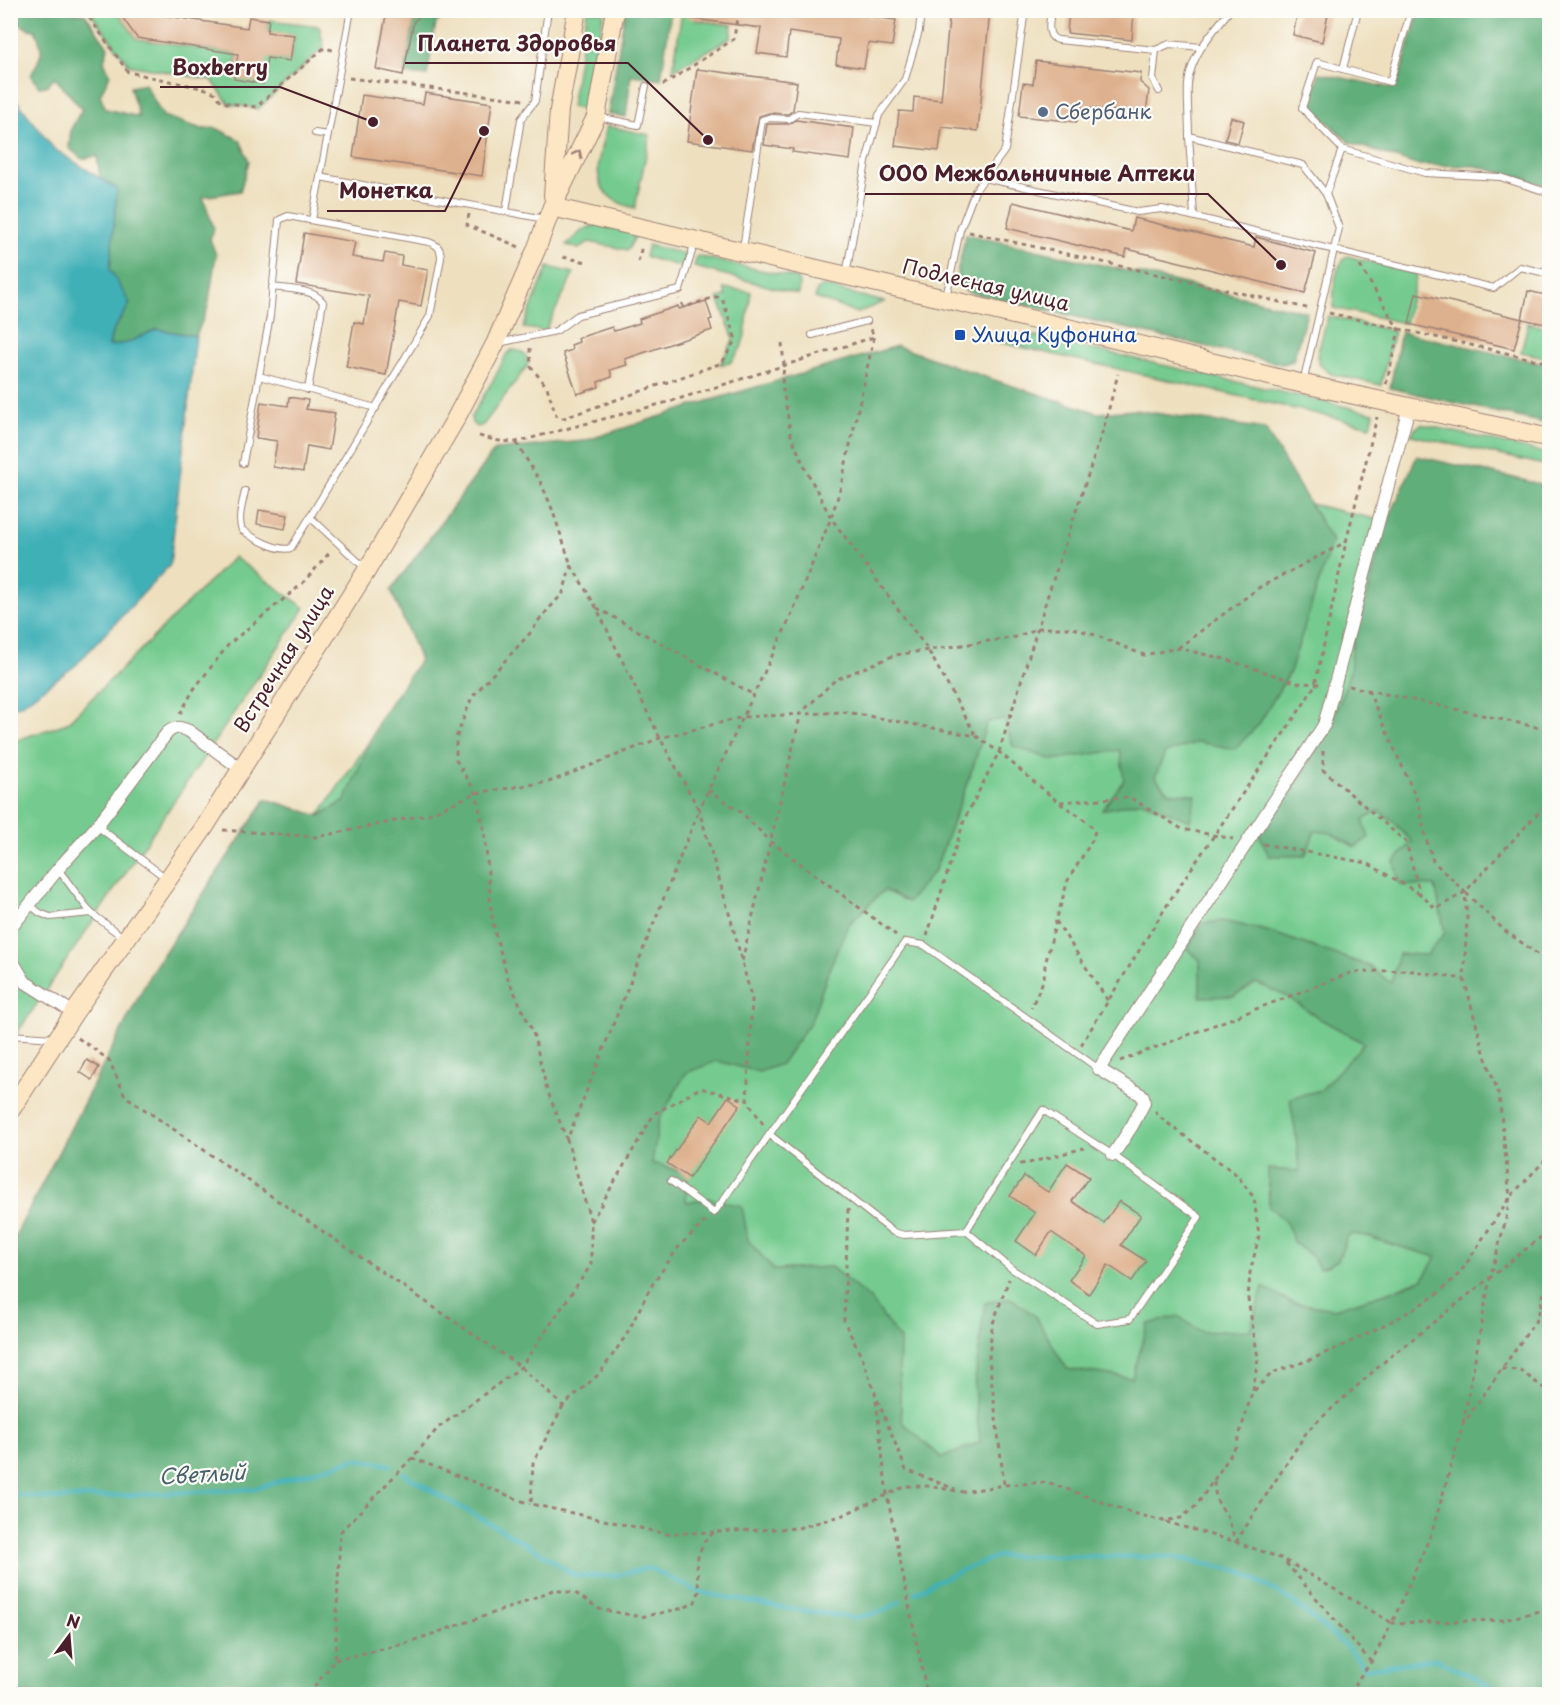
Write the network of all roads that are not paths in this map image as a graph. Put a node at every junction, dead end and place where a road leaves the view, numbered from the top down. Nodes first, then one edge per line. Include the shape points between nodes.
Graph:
1 (351, 10) edge
2 (548, 10) edge
3 (577, 10) edge
4 (615, 10) edge
5 (921, 10) edge
6 (1025, 10) edge
7 (1051, 10) edge
8 (1230, 10) edge
9 (1358, 10) edge
10 (1411, 10) edge
11 (1202, 48) junction
12 (1156, 50) junction
13 (1343, 69) junction
14 (646, 86) dead end
15 (1159, 91) dead end
16 (596, 117) junction
17 (877, 123) junction
18 (315, 133) dead end
19 (328, 135) junction
20 (1189, 136) junction
21 (1342, 149) junction
22 (320, 177) junction
23 (984, 178) junction
24 (1550, 193) edge
25 (1326, 194) junction
26 (506, 212) junction
27 (550, 213) junction
28 (1194, 216) junction
29 (312, 220) junction
30 (695, 240) junction
31 (1334, 250) junction
32 (742, 251) junction
33 (1550, 274) edge
34 (846, 275) junction
35 (273, 287) junction
36 (946, 298) junction
37 (867, 321) road end
38 (813, 335) dead end
39 (495, 344) junction
40 (259, 376) junction
41 (1303, 384) junction
42 (308, 390) junction
43 (1409, 406) junction
44 (375, 408) junction
45 (1550, 438) edge
46 (243, 463) dead end
47 (245, 491) dead end
48 (310, 517) junction
49 (367, 570) junction
50 (241, 770) junction
51 (97, 826) junction
52 (58, 869) junction
53 (168, 879) junction
54 (29, 905) junction
55 (91, 913) junction
56 (10, 929) edge
57 (126, 939) junction
58 (10, 957) edge
59 (65, 1027) junction
60 (10, 1035) edge
61 (1099, 1069) junction
62 (10, 1111) edge
63 (769, 1134) junction
64 (1113, 1155) junction
65 (671, 1181) dead end
66 (966, 1231) junction

1 - 19 lane
2 - 26 lane via 535,101 522,119
3 - 27 main road via 559,110
4 - 16 main road
5 - 17 lane via 905,78
6 - 23 lane via 1005,150
7 - 12 lane via 1049,32 1053,39
8 - 11 lane
9 - 13 lane
10 - 13 lane via 1390,82
11 - 12 lane via 1169,44
11 - 20 lane via 1188,81
12 - 15 lane via 1154,79
13 - 21 lane via 1317,62 1302,108
14 - 16 lane via 638,125
27 -> 16 main road
17 - 32 lane via 798,113 789,119 762,120
17 - 34 lane
18 - 19 lane
19 - 22 lane
20 - 25 lane via 1303,165
20 - 28 lane
21 - 24 lane via 1425,173 1500,177
21 - 25 lane
22 - 26 lane
22 - 29 lane
23 - 28 lane via 1138,212 1162,208
23 - 36 lane via 960,230
25 - 31 lane via 1339,228
26 - 27 lane
27 - 30 main road, Подлесная улица
27 - 39 main road, Встречная улица
28 - 31 lane
29 - 35 lane via 288,216 279,220
29 - 44 lane via 429,242 441,251 430,316
30 - 32 main road, Подлесная улица
30 - 39 lane via 680,290 578,315 556,331
31 - 33 lane via 1494,288 1520,267
31 - 41 lane
32 - 34 main road, Подлесная улица
34 - 36 main road, Подлесная улица
35 - 40 lane
35 - 42 lane via 319,296 323,302
36 - 41 main road, Подлесная улица
37 - 38 lane
39 - 49 main road, Встречная улица
40 - 42 lane
40 - 46 lane
41 - 43 main road, Подлесная улица
42 - 44 lane
43 - 45 main road, Подлесная улица
43 - 61 street via 1324,725
44 - 48 lane
47 - 48 lane via 242,530 277,548 291,548
48 - 49 lane
49 - 50 main road, Встречная улица
50 - 51 street via 189,730 173,728
50 - 53 main road, Встречная улица
51 - 52 street
51 - 53 lane
52 - 54 street
52 - 55 lane
53 - 57 main road, Встречная улица
54 - 55 lane via 50,917
54 - 56 street
55 - 57 lane
57 - 59 main road, Встречная улица
58 - 59 street via 25,982
59 - 60 lane
59 - 62 main road, Встречная улица
61 - 63 lane via 924,945 905,942
61 - 64 street via 1143,1096 1144,1102
63 - 65 lane via 714,1213
63 - 66 lane via 899,1235
64 - 66 lane via 1043,1110
64 - 66 lane via 1199,1217 1130,1319 1097,1324 1012,1269

